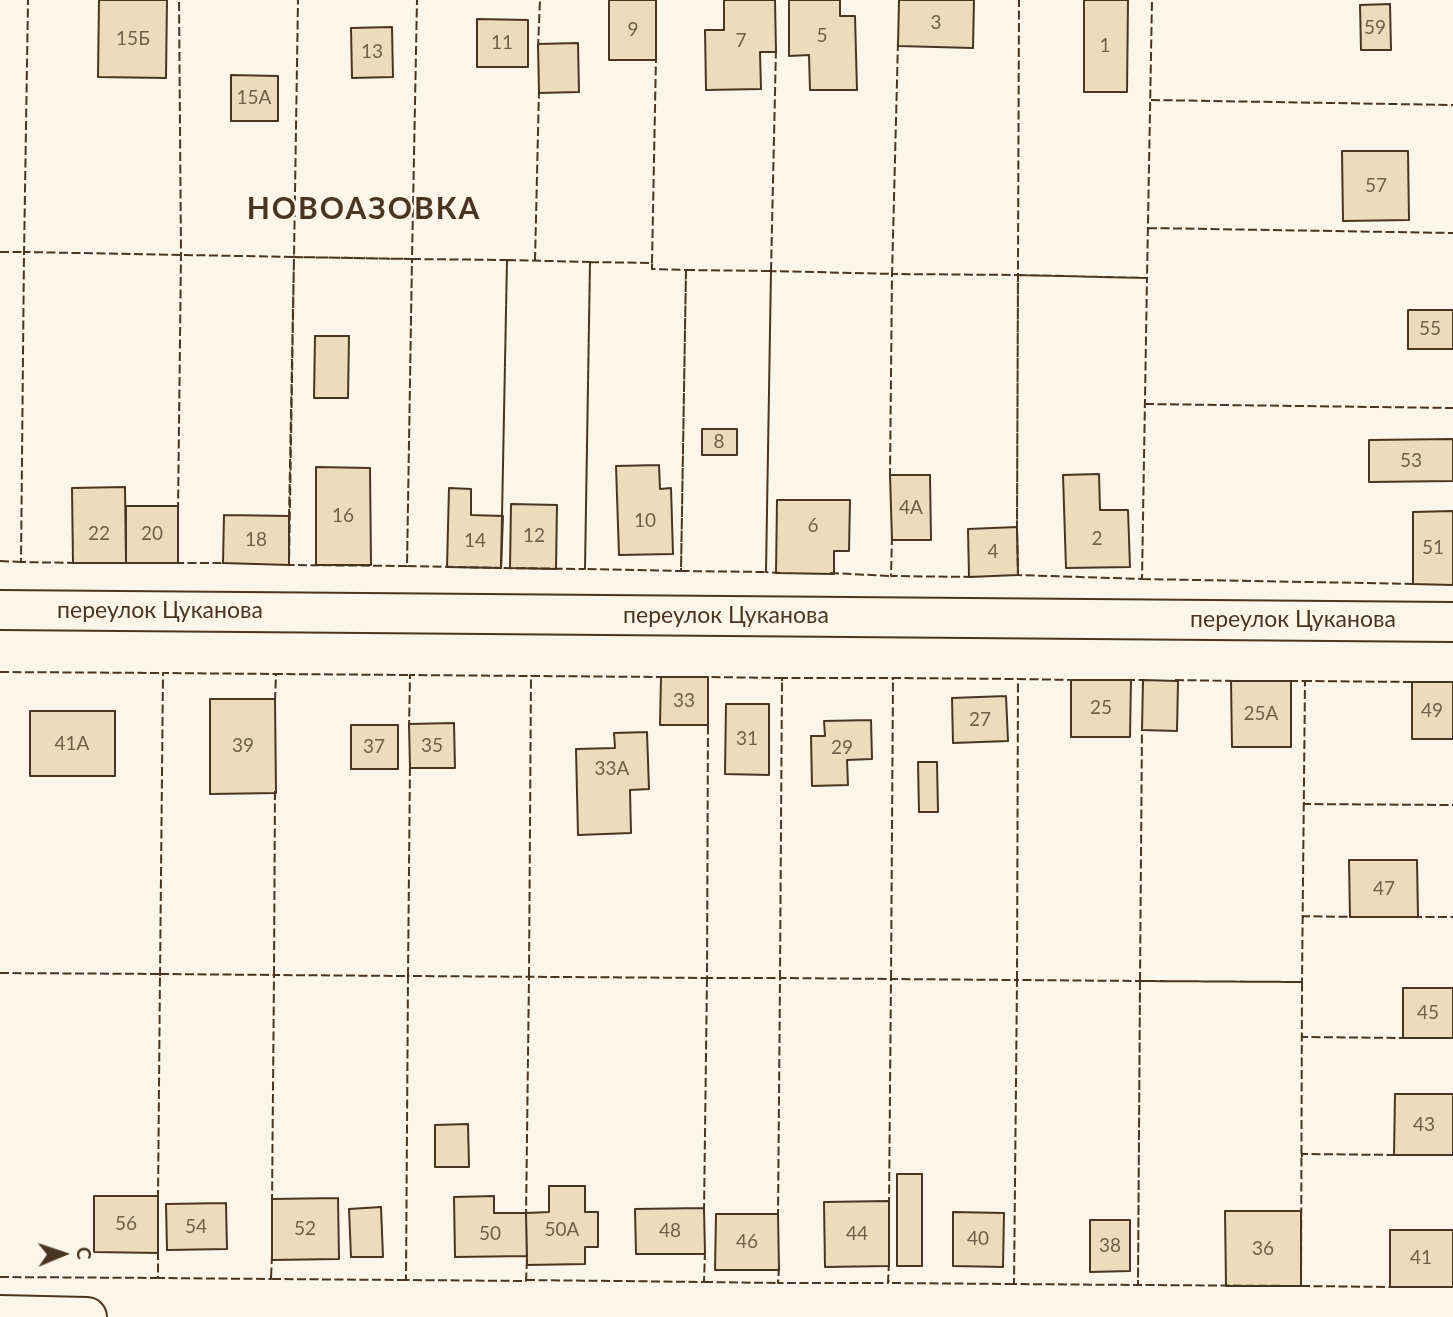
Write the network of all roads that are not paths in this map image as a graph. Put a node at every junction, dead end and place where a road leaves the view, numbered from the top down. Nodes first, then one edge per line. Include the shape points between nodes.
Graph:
1 (0, 610) edge
2 (1453, 622) edge
3 (0, 1315) edge
4 (87, 1317) edge

1 - 2 main road, переулок Цуканова
3 - 4 main road

